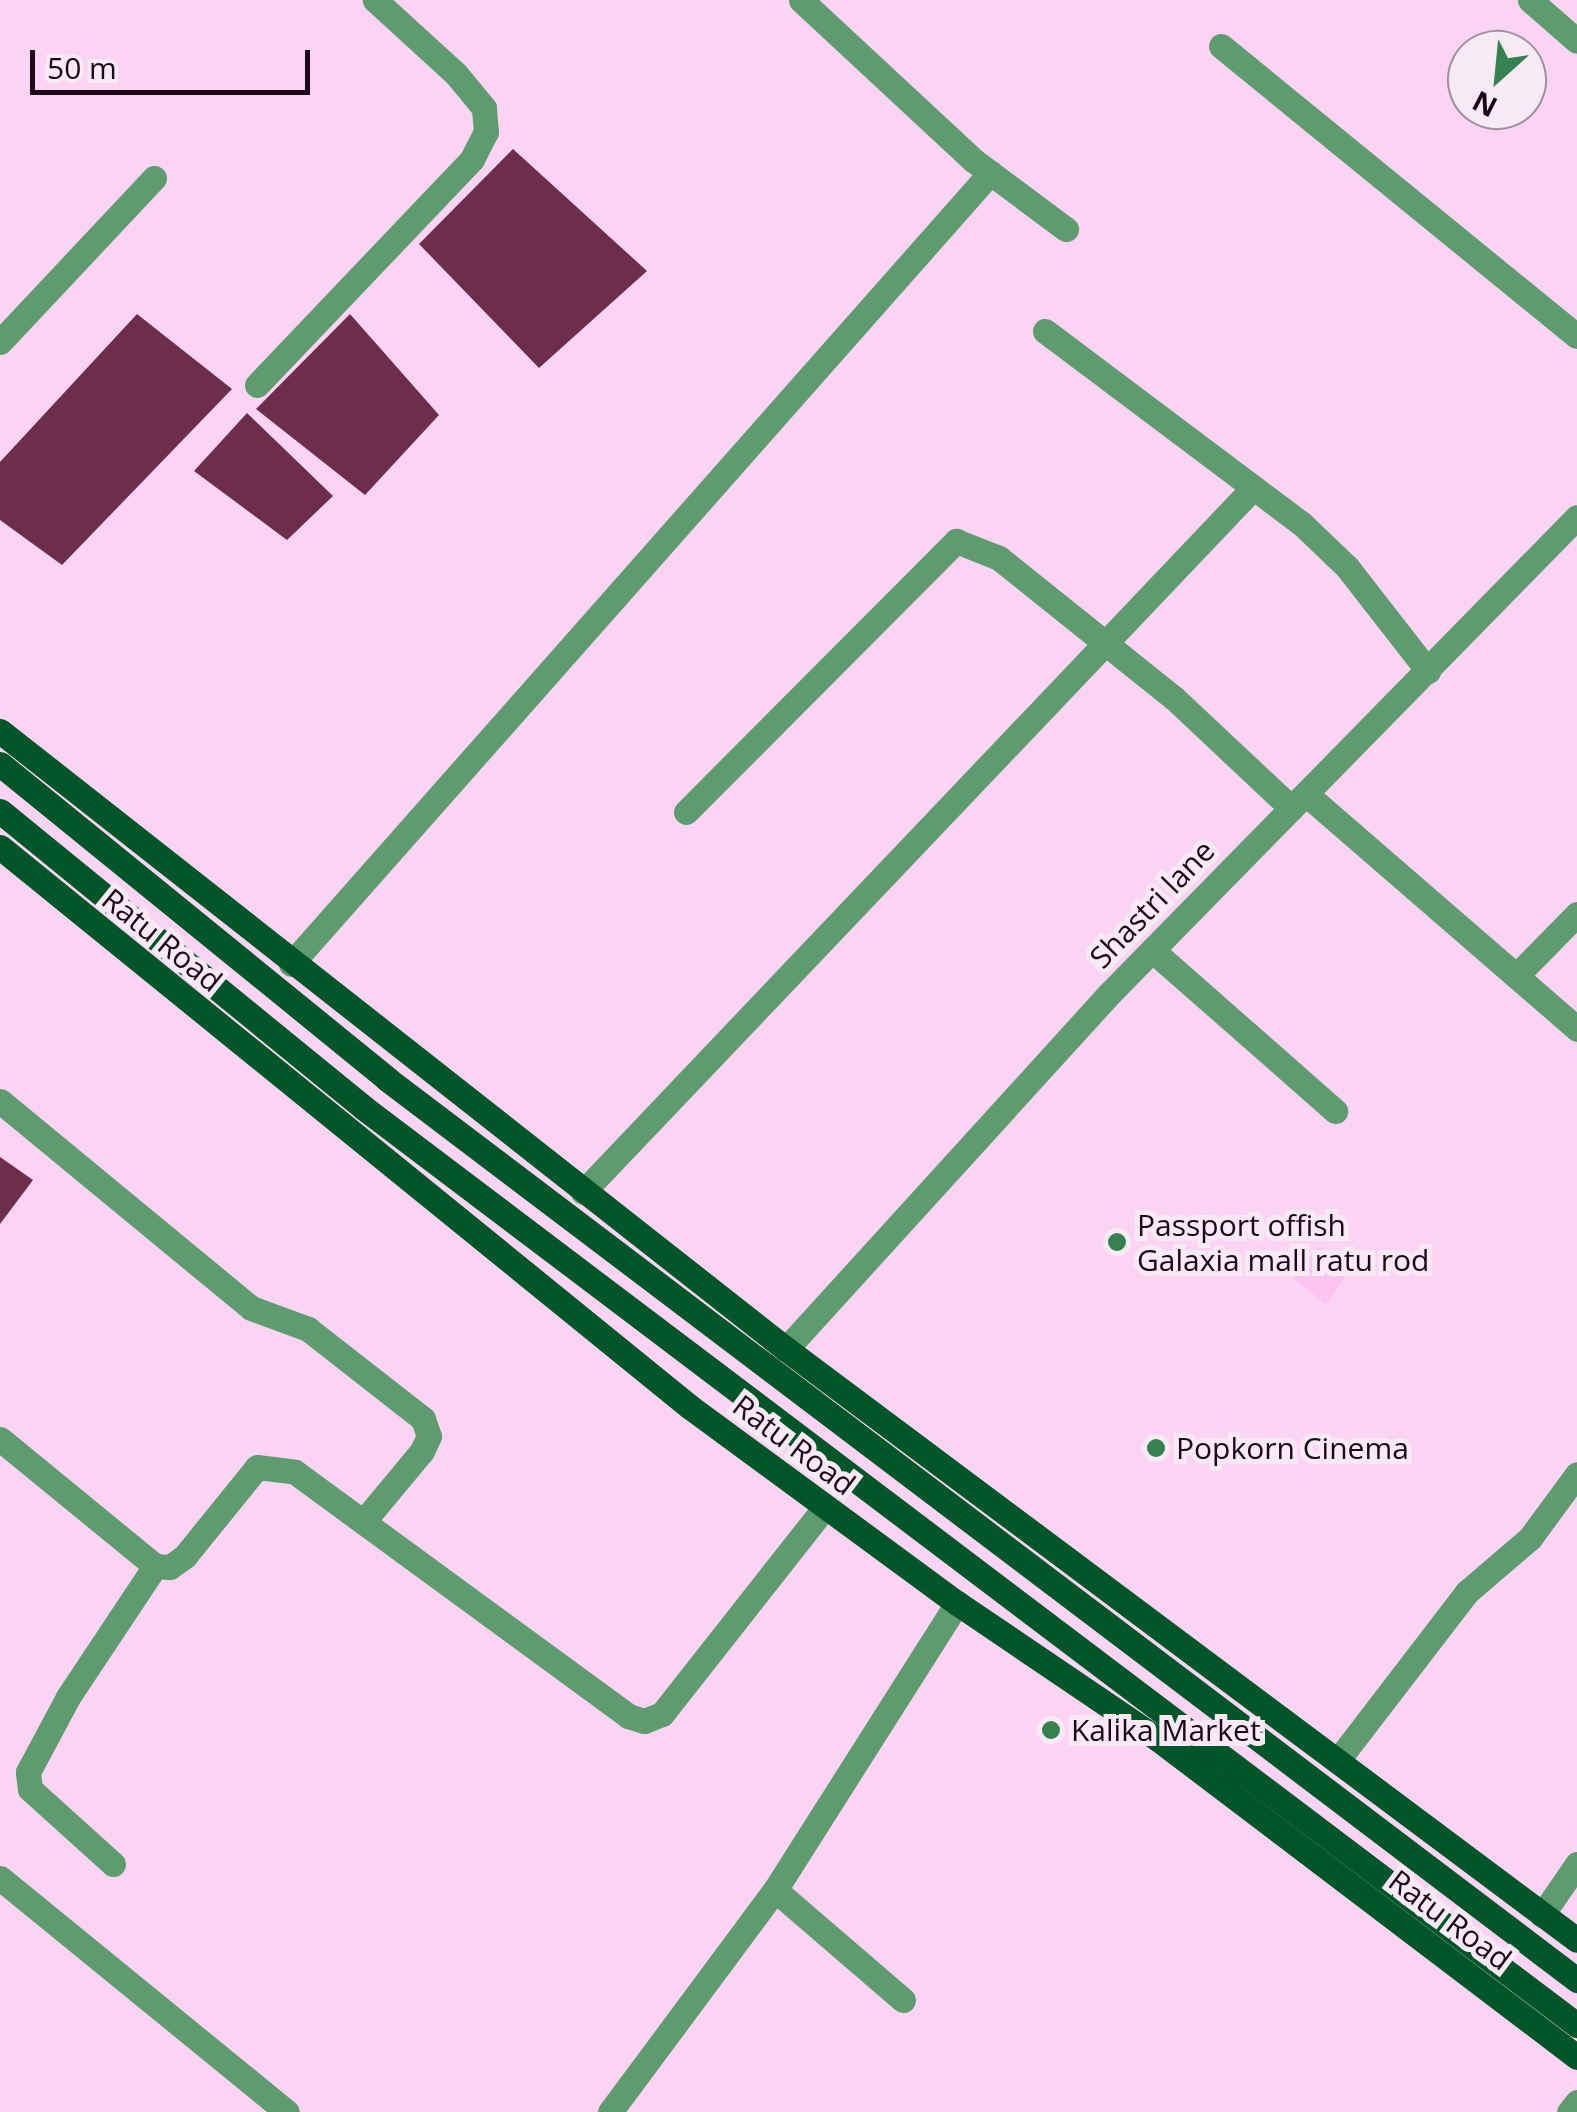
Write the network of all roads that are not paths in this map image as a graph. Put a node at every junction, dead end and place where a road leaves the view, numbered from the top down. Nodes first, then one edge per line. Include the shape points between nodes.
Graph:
1 (375, 0) edge
2 (801, 0) edge
3 (1530, 0) edge
4 (1577, 42) edge
5 (1221, 46) dead end
6 (990, 174) junction
7 (154, 178) dead end
8 (1066, 229) dead end
9 (1045, 330) dead end
10 (1577, 336) edge
11 (0, 342) edge
12 (256, 385) dead end
13 (1253, 488) junction
14 (1577, 516) edge
15 (1108, 646) junction
16 (1428, 671) junction
17 (0, 731) edge
18 (0, 764) edge
19 (1299, 801) junction
20 (0, 810) edge
21 (686, 812) dead end
22 (0, 847) edge
23 (1577, 914) edge
24 (1152, 950) junction
25 (291, 964) junction
26 (1516, 976) junction
27 (1577, 1028) edge
28 (0, 1102) edge
29 (1335, 1112) dead end
30 (583, 1192) junction
31 (786, 1350) junction
32 (0, 1438) edge
33 (1577, 1474) edge
34 (824, 1508) junction
35 (363, 1522) junction
36 (154, 1566) junction
37 (957, 1603) junction
38 (1338, 1760) junction
39 (113, 1864) dead end
40 (1577, 1864) edge
41 (0, 1878) edge
42 (774, 1890) junction
43 (1542, 1915) junction
44 (1577, 1940) edge
45 (1577, 1980) edge
46 (904, 2000) dead end
47 (1577, 2025) edge
48 (1577, 2057) edge
49 (1577, 2102) edge
50 (287, 2112) edge
51 (610, 2112) edge
52 (1569, 2112) edge

1 - 12 street via 456,74 484,108 486,132 472,159
2 - 6 street
3 - 4 street
5 - 10 street
6 - 8 street
6 - 25 street
7 - 11 street
9 - 13 street
13 - 15 street
13 - 16 street via 1347,567
14 - 16 street, Shastri lane
15 - 19 street
15 - 21 street via 1000,558 956,540
15 - 30 street
16 - 19 street, Shastri lane
17 - 25 main road, Ratu Road
18 - 45 main road via 386,1080
19 - 24 street, Shastri lane
19 - 26 street
20 - 47 main road via 364,1108
22 - 34 main road, Ratu Road
23 - 26 street
24 - 29 street
24 - 31 street, Shastri lane
25 - 30 main road, Ratu Road
26 - 27 street
28 - 35 street via 251,1308 308,1328 423,1419 429,1436 422,1451
30 - 31 main road, Ratu Road
31 - 38 main road, Ratu Road
32 - 36 street
33 - 38 street via 1530,1538 1467,1592
34 - 35 street via 662,1714 644,1721 628,1716
34 - 37 main road, Ratu Road
35 - 36 street via 295,1472 257,1467 185,1556 170,1567
36 - 39 street via 68,1697 28,1772 30,1789
37 - 42 street
37 - 48 main road, Ratu Road via 1158,1740
38 - 43 main road, Ratu Road
40 - 43 street
41 - 50 street
42 - 46 street
42 - 51 street
43 - 44 main road, Ratu Road
49 - 52 street

